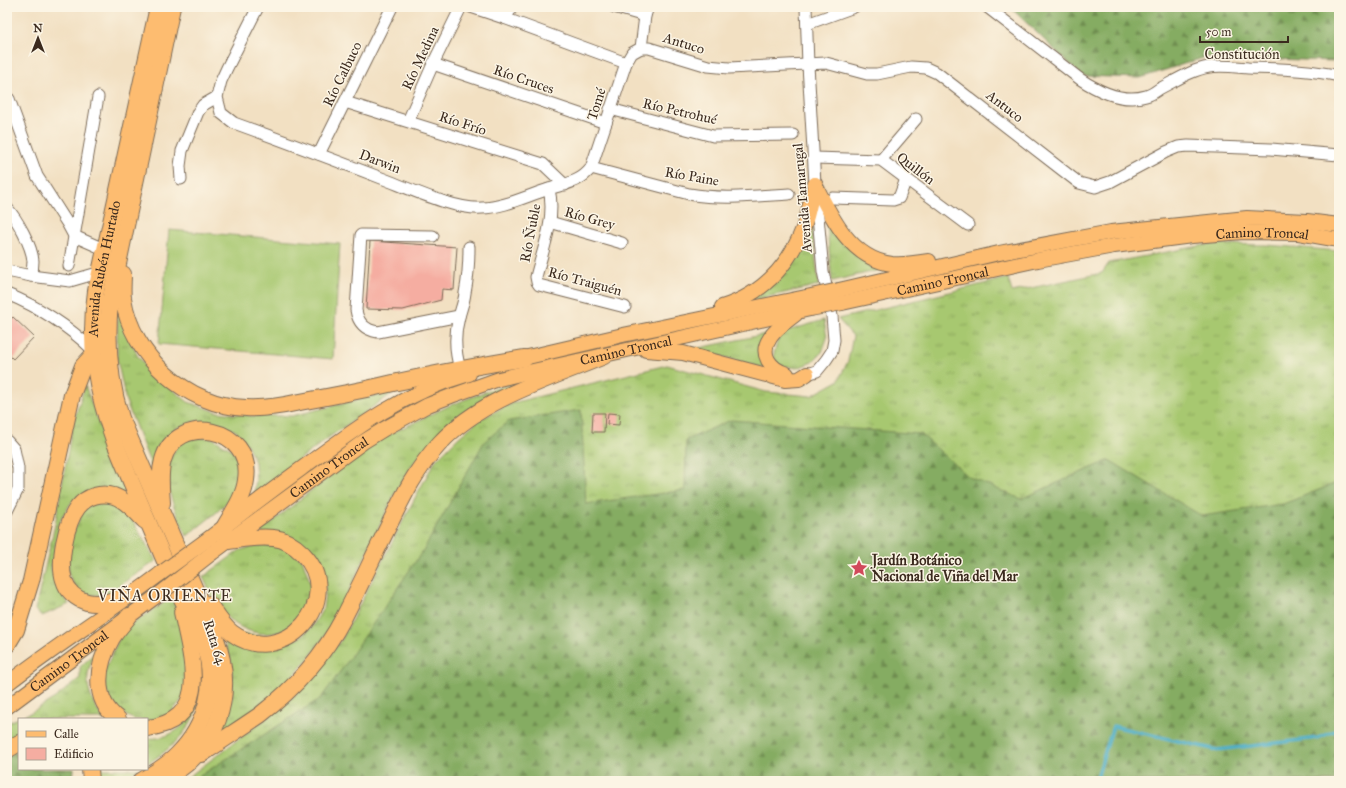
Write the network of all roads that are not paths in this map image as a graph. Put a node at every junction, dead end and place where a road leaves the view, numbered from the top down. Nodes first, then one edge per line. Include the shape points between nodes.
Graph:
1 (158, 7) edge
2 (172, 7) edge
3 (258, 7) edge
4 (392, 7) edge
5 (461, 7) edge
6 (471, 7) edge
7 (513, 7) edge
8 (614, 7) edge
9 (806, 7) edge
10 (854, 7) edge
11 (988, 7) edge
12 (646, 12) edge
13 (504, 18) junction
14 (807, 24) junction
15 (640, 48) junction
16 (626, 63) junction
17 (433, 64) junction
18 (808, 65) junction
19 (1339, 76) edge
20 (98, 97) dead end
21 (217, 97) junction
22 (9, 100) dead end
23 (345, 102) junction
24 (610, 109) junction
25 (916, 119) dead end
26 (408, 121) junction
27 (606, 123) junction
28 (793, 135) dead end
29 (319, 154) junction
30 (1339, 156) edge
31 (814, 158) junction
32 (881, 160) junction
33 (591, 168) junction
34 (181, 179) dead end
35 (906, 179) junction
36 (815, 184) junction
37 (565, 185) junction
38 (549, 189) junction
39 (789, 194) dead end
40 (833, 198) dead end
41 (7, 208) edge
42 (550, 222) junction
43 (968, 225) dead end
44 (1339, 225) edge
45 (74, 236) junction
46 (433, 236) dead end
47 (124, 240) junction
48 (1339, 240) edge
49 (622, 243) dead end
50 (469, 247) dead end
51 (106, 250) junction
52 (999, 253) junction
53 (69, 266) dead end
54 (7, 271) edge
55 (101, 272) junction
56 (31, 276) junction
57 (537, 282) joint
58 (7, 294) edge
59 (841, 296) junction
60 (807, 305) junction
61 (625, 307) dead end
62 (459, 316) junction
63 (640, 331) junction
64 (634, 348) junction
65 (93, 352) junction
66 (604, 356) junction
67 (525, 358) junction
68 (460, 369) junction
69 (807, 374) junction
70 (7, 441) edge
71 (7, 511) edge
72 (162, 512) junction
73 (150, 526) junction
74 (226, 534) junction
75 (191, 580) junction
76 (172, 590) junction
77 (134, 593) junction
78 (130, 616) junction
79 (11, 634) edge
80 (7, 644) edge
81 (7, 684) edge
82 (7, 707) edge
83 (117, 718) edge
84 (148, 728) edge
85 (18, 744) edge
86 (7, 750) edge
87 (179, 769) junction
88 (90, 770) edge
89 (91, 781) edge
90 (141, 781) edge
91 (162, 781) edge

1 - 51 highway, Avenida Rubén Hurtado
2 - 47 highway, Avenida Rubén Hurtado
3 - 21 street via 221,81
4 - 23 street, Río Calbuco
5 - 17 street, Río Medina
6 - 13 street
7 - 13 street
8 - 12 street
9 - 14 street, Avenida Tamarugal
10 - 14 street
11 - 19 street, Constitución via 1085,82 1111,94 1126,97 1146,96 1195,70 1210,67 1298,70
12 - 15 street
13 - 16 street
14 - 18 street, Avenida Tamarugal
15 - 16 street, Tomé via 632,53
15 - 18 street, Antuco via 649,48 708,66 729,68
16 - 24 street, Tomé
17 - 26 street, Río Medina
17 - 27 street, Río Cruces
18 - 30 street, Antuco via 826,63 867,74 911,67 932,70 1079,183 1095,187 1110,182 1178,147 1271,149
18 - 31 street, Avenida Tamarugal
20 - 45 street
21 - 29 street, Darwin via 221,113 234,123
21 - 34 street via 198,112 182,151
22 - 45 street via 37,176
23 - 26 street, Río Frío
23 - 29 street, Río Calbuco
24 - 27 street, Tomé
24 - 28 street, Río Petrohué via 713,136
25 - 32 street
26 - 37 street, Río Frío via 542,164
27 - 33 street, Tomé
29 - 38 street, Darwin via 416,191 471,208 511,202
31 - 32 street, Quillón
31 - 36 street, Avenida Tamarugal
32 - 35 street, Quillón
33 - 37 street via 582,177
33 - 39 street, Río Paine via 704,197
35 - 40 street via 899,198 892,200
35 - 43 street, Quillón
36 - 52 main road via 830,215 851,242 881,261 905,264
36 - 63 main road via 804,225 793,250 766,284 738,302
36 - 69 street, Avenida Tamarugal via 823,271 834,340 832,351 826,360 817,371
37 - 38 street
38 - 42 street, Río Ñuble via 552,200
41 - 56 street via 28,243 33,260
42 - 49 street, Río Grey
42 - 57 street, Río Ñuble via 536,277
44 - 52 main road, Camino Troncal via 1247,218 1111,232
45 - 51 street
45 - 53 street
46 - 62 street via 361,235 357,316 367,329 378,332
47 - 68 highway via 123,297 138,340 166,375 203,398 245,408 274,407
47 - 72 highway, Avenida Rubén Hurtado via 110,309 110,369 121,418
48 - 59 main road, Camino Troncal via 1292,233 1243,232 1192,236 1114,246
50 - 62 street via 467,285
51 - 55 highway, Avenida Rubén Hurtado
52 - 59 main road, Camino Troncal
54 - 56 street
55 - 56 street via 70,281
55 - 65 highway, Avenida Rubén Hurtado via 93,310
57 - 61 street, Río Traiguén via 539,285
58 - 65 street via 49,316 80,337
59 - 60 main road, Camino Troncal, bridge
60 - 63 main road, Camino Troncal
60 - 64 main road, Camino Troncal
60 - 69 main road via 775,331 767,345 766,353 767,360 776,370 792,375
62 - 68 street via 456,349
63 - 67 main road, Camino Troncal
64 - 66 main road, Camino Troncal
64 - 69 main road via 683,353 785,380 799,379
65 - 73 highway, Avenida Rubén Hurtado via 106,419
65 - 79 highway via 83,366 72,395 31,582
66 - 74 main road, Camino Troncal via 499,379 416,411 363,442
66 - 87 highway via 506,396 482,409 441,442 407,487 344,618 319,655 301,677 260,715
67 - 68 highway
67 - 74 main road, Camino Troncal via 452,379 387,409 353,430
70 - 71 street via 14,449 18,468 18,489
72 - 74 highway via 160,476 166,452 185,434 209,430 218,432 233,441 246,463 244,489
72 - 75 highway, Ruta 64
73 - 76 highway, Ruta 64
73 - 77 highway via 121,499 97,495 78,507 69,525 64,544 64,580 76,597 87,602 100,603
74 - 75 highway via 275,538 292,545 306,558 315,574 317,593 313,612 302,627 287,638 268,643 240,638 225,627
74 - 76 main road, Camino Troncal, bridge via 212,553
74 - 77 main road, Camino Troncal, bridge via 204,542
75 - 87 highway, Ruta 64 via 220,649 225,690 214,729 199,751
76 - 78 main road, Camino Troncal
76 - 84 highway via 193,660 193,691 186,708 173,720 165,725
76 - 90 highway, Ruta 64 via 205,646 210,672 208,697 200,723 187,745 168,764
77 - 81 main road, Camino Troncal
78 - 82 main road, Camino Troncal
78 - 83 highway via 112,638 98,678 104,703
79 - 80 highway
85 - 86 highway
87 - 91 highway, Ruta 64
88 - 89 highway

